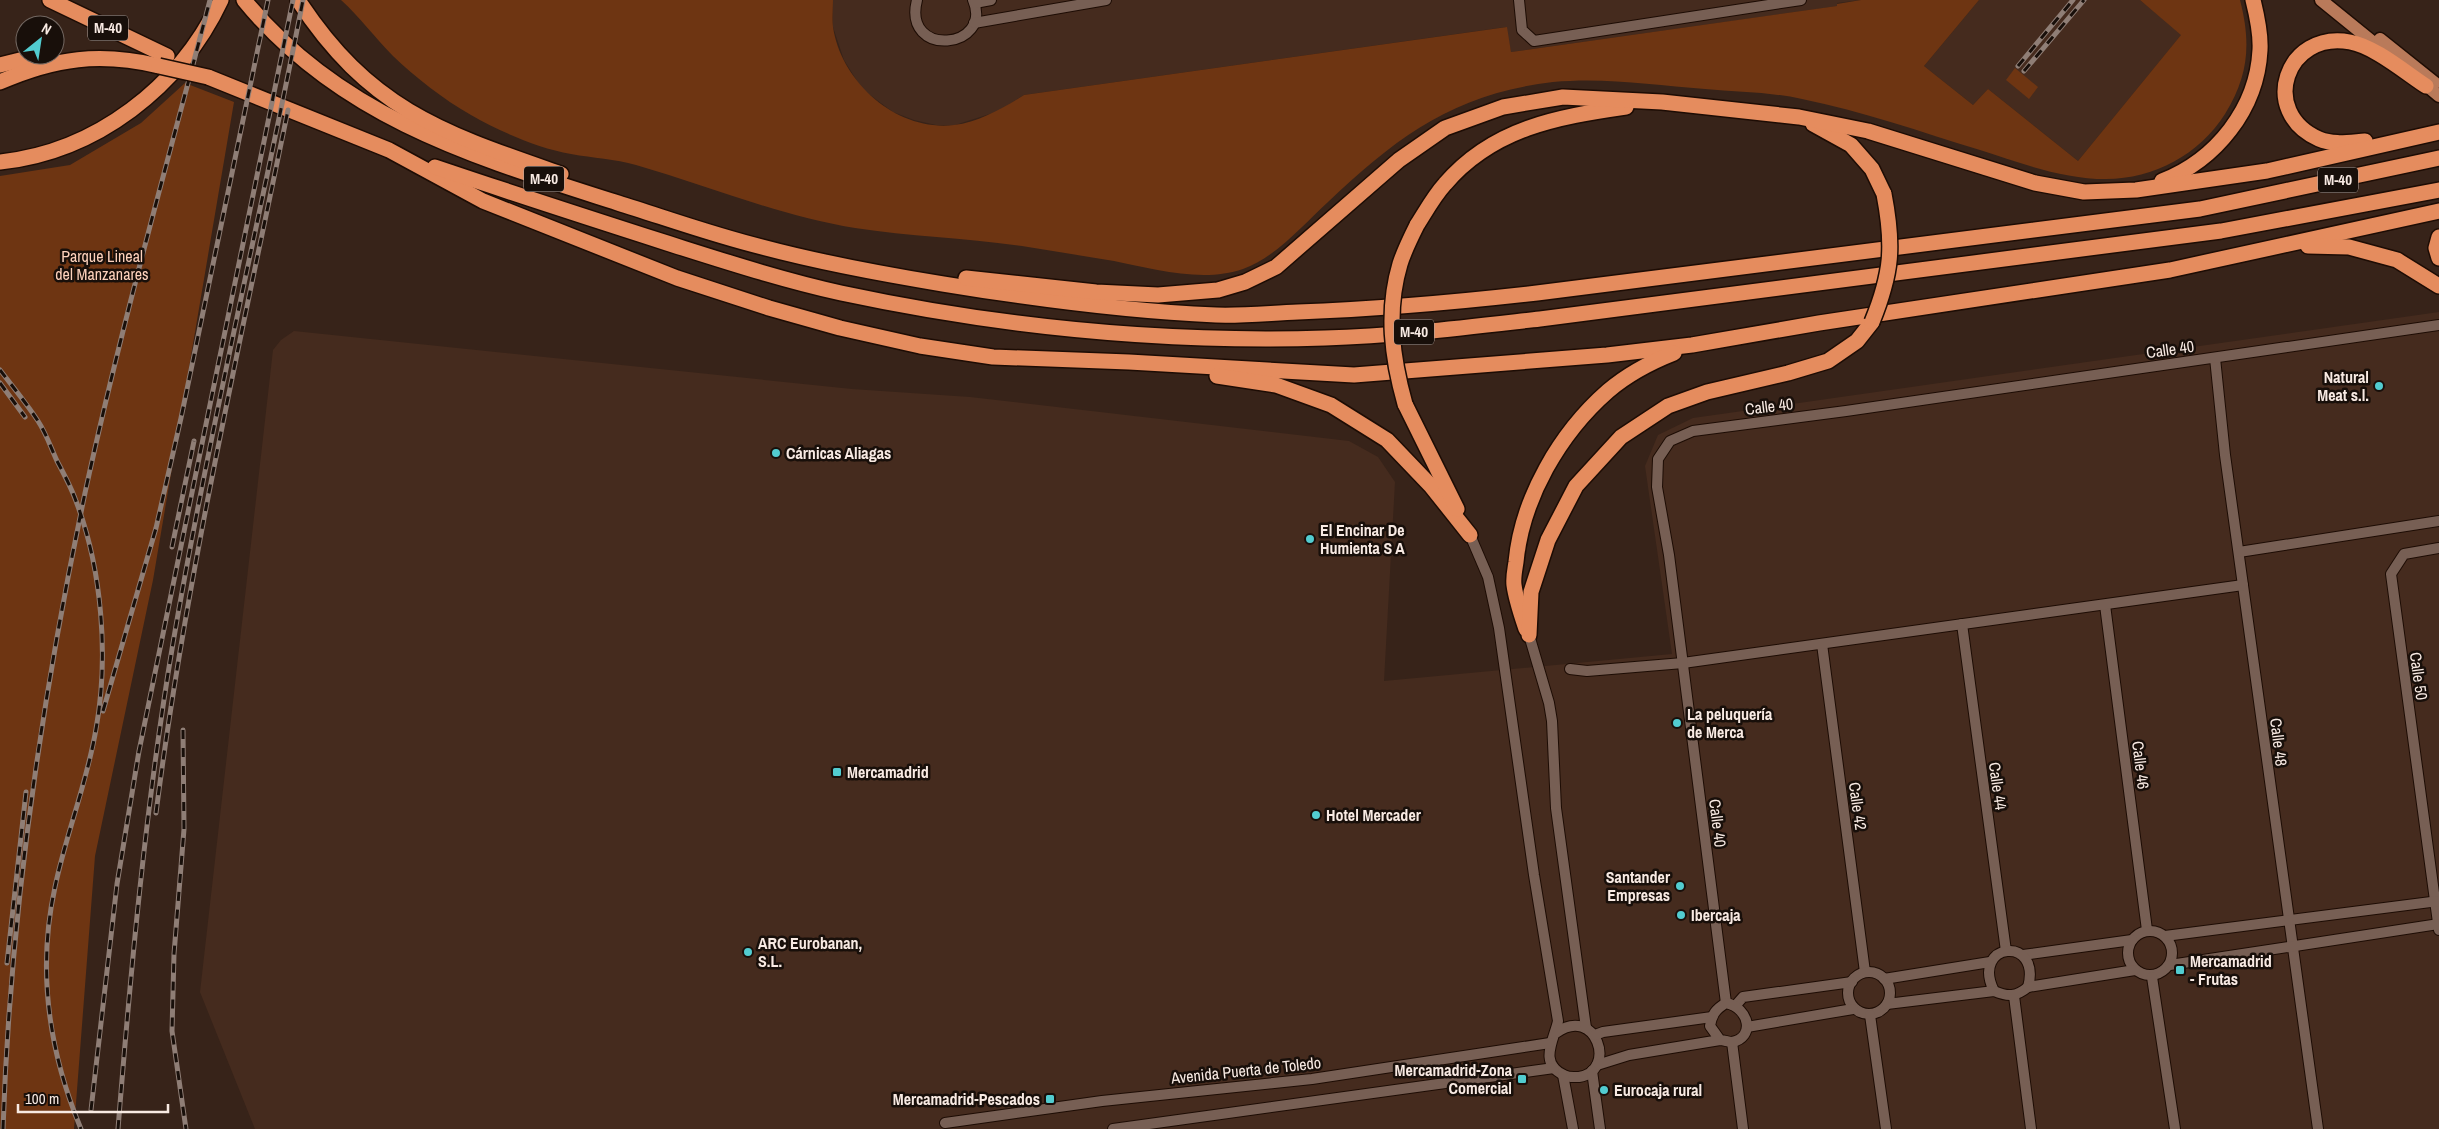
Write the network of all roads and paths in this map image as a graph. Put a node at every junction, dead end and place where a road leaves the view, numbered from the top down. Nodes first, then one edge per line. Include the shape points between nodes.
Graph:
1 (50, 0) edge
2 (221, 0) edge
3 (244, 0) edge
4 (298, 0) edge
5 (917, 0) edge
6 (991, 0) edge
7 (1106, 0) edge
8 (1519, 0) edge
9 (1801, 0) edge
10 (2254, 0) edge
11 (2321, 0) edge
12 (2332, 0) edge
13 (974, 2) edge
14 (1089, 2) edge
15 (974, 23) junction
16 (65, 52) edge
17 (124, 58) junction
18 (15, 61) edge
19 (163, 61) junction
20 (0, 65) edge
21 (0, 82) edge
22 (2433, 86) edge
23 (2439, 96) edge
24 (1662, 102) junction
25 (1799, 117) junction
26 (2437, 132) edge
27 (2409, 139) junction
28 (403, 156) junction
29 (2439, 158) edge
30 (0, 162) edge
31 (2136, 190) junction
32 (2439, 190) edge
33 (2439, 211) edge
34 (690, 226) junction
35 (2439, 237) edge
36 (2284, 246) junction
37 (2439, 258) edge
38 (845, 268) junction
39 (2439, 286) edge
40 (2439, 325) edge
41 (1692, 346) junction
42 (2215, 358) junction
43 (1129, 362) junction
44 (2439, 522) edge
45 (1470, 535) junction
46 (2439, 548) edge
47 (2239, 552) junction
48 (2243, 585) junction
49 (2105, 605) junction
50 (1962, 624) junction
51 (1529, 635) junction
52 (1822, 644) junction
53 (1682, 663) junction
54 (1570, 669) dead end
55 (2437, 901) edge
56 (2287, 921) junction
57 (2439, 926) edge
58 (2147, 930) junction
59 (2165, 936) junction
60 (2132, 940) junction
61 (2291, 947) junction
62 (2006, 951) junction
63 (2023, 955) junction
64 (1990, 962) junction
65 (2170, 965) junction
66 (2135, 970) junction
67 (1865, 972) junction
68 (2152, 977) junction
69 (1884, 978) junction
70 (1852, 982) junction
71 (2028, 987) junction
72 (1994, 991) junction
73 (2014, 996) junction
74 (1731, 1004) junction
75 (1887, 1004) junction
76 (1853, 1009) junction
77 (1870, 1015) junction
78 (1712, 1017) junction
79 (1747, 1027) junction
80 (1586, 1028) junction
81 (1556, 1033) junction
82 (1594, 1035) junction
83 (1720, 1040) junction
84 (1732, 1042) junction
85 (1550, 1043) junction
86 (1554, 1068) junction
87 (1594, 1068) junction
88 (1563, 1075) junction
89 (946, 1123) dead end
90 (1113, 1129) edge
91 (1573, 1129) edge
92 (1600, 1129) edge
93 (1743, 1129) edge
94 (1886, 1129) edge
95 (2031, 1129) edge
96 (2175, 1129) edge
97 (2318, 1129) edge

1 - 19 highway, M-40
2 - 30 highway via 184,60 154,92 128,113 77,141 43,154
3 - 34 highway, M-40 via 307,64 358,100 401,124 526,174
4 - 34 highway via 330,45 353,70 411,114 481,146
5 - 15 street via 916,22 930,38 940,41 960,38
6 - 13 street
7 - 14 street
8 - 9 street via 1522,30 1534,41
10 - 31 highway via 2260,49 2257,73 2237,120 2204,158 2180,174
11 - 22 main road
12 - 22 main road
13 - 15 street
14 - 15 street
16 - 17 highway via 88,51 118,54
17 - 19 highway
17 - 21 highway via 57,61
18 - 20 highway
19 - 28 highway, M-40, bridge
22 - 23 main road
22 - 27 highway via 2352,42 2332,40 2315,44 2300,55 2290,70 2285,85 2285,103 2292,118 2320,139 2337,143
24 - 25 highway
24 - 38 highway via 1564,97 1503,107 1445,128 1399,160 1276,267 1245,282 1218,290 1158,294 1096,292 916,272
24 - 45 highway, bridge via 1572,115 1525,127 1482,150 1445,184 1417,225 1400,264 1391,315 1395,368 1405,404
25 - 31 highway via 1868,131 2035,183 2084,192
25 - 51 highway, bridge via 1851,146 1872,169 1884,194 1891,230 1890,260 1882,298 1872,322 1856,341 1828,361 1708,392 1668,406 1621,437 1576,486 1548,540 1531,592
26 - 27 highway
27 - 31 highway via 2267,171
28 - 32 highway, M-40 via 752,270 840,292 1036,326 1119,334 1220,338 1326,338 1435,331 1540,319 2221,232
28 - 43 highway via 483,201 677,278 769,308 920,346 993,357
29 - 38 highway, M-40 via 2200,209 1434,304 1220,315 1120,309 1037,300
33 - 36 highway
34 - 38 highway, M-40
35 - 37 highway via 2436,248
36 - 39 highway via 2357,249 2397,260
36 - 41 highway via 2170,270 1819,323
40 - 42 street, Calle 40
41 - 43 highway via 1354,375
41 - 51 highway via 1646,364 1608,391 1549,462 1528,505 1517,544 1514,583 1518,608
42 - 47 street, Calle 48
42 - 53 street, Calle 40 via 1693,431 1670,441 1658,459 1657,487
43 - 45 highway via 1276,385 1331,405 1387,440 1431,486
44 - 47 street
45 - 81 street via 1488,578 1499,628 1558,1021
46 - 55 street, Calle 50 via 2404,554 2390,574
47 - 48 street, Calle 48
48 - 49 street
48 - 56 street, Calle 48
49 - 50 street
49 - 58 street, Calle 46
50 - 52 street
50 - 62 street, Calle 44
51 - 80 street via 1552,721 1556,808
52 - 53 street
52 - 67 street, Calle 42
53 - 54 street via 1587,672
53 - 74 street, Calle 40
55 - 56 street
55 - 57 street, Calle 50
56 - 59 street
56 - 61 street, Calle 48
57 - 61 street
58 - 59 street via 2158,930
58 - 60 street via 2137,933
59 - 65 street via 2172,954
60 - 63 street
60 - 66 street via 2128,951
61 - 65 street
61 - 97 street, Calle 48
62 - 63 street
62 - 64 street
63 - 71 street via 2030,966
64 - 69 street
64 - 72 street via 1988,979
65 - 68 street
66 - 68 street
66 - 71 street
67 - 69 street
67 - 70 street
68 - 96 street
69 - 75 street via 1890,994
70 - 74 street via 1743,997
70 - 76 street via 1848,991
71 - 73 street
72 - 73 street
72 - 75 street
73 - 95 street
74 - 78 street via 1718,1008
74 - 79 street via 1746,1018
75 - 77 street
76 - 77 street
76 - 79 street
77 - 94 street
78 - 82 street
78 - 83 street via 1710,1026
79 - 84 street
80 - 81 street via 1573,1025
80 - 82 street
81 - 85 street
82 - 87 street via 1600,1055
83 - 84 street
83 - 87 street via 1629,1055
84 - 93 street
85 - 86 street via 1549,1055
85 - 89 street, Avenida Puerta de Toledo via 1312,1079 1102,1101
86 - 88 street
86 - 90 street
87 - 88 street via 1584,1076 1571,1078
87 - 92 street
88 - 91 street

